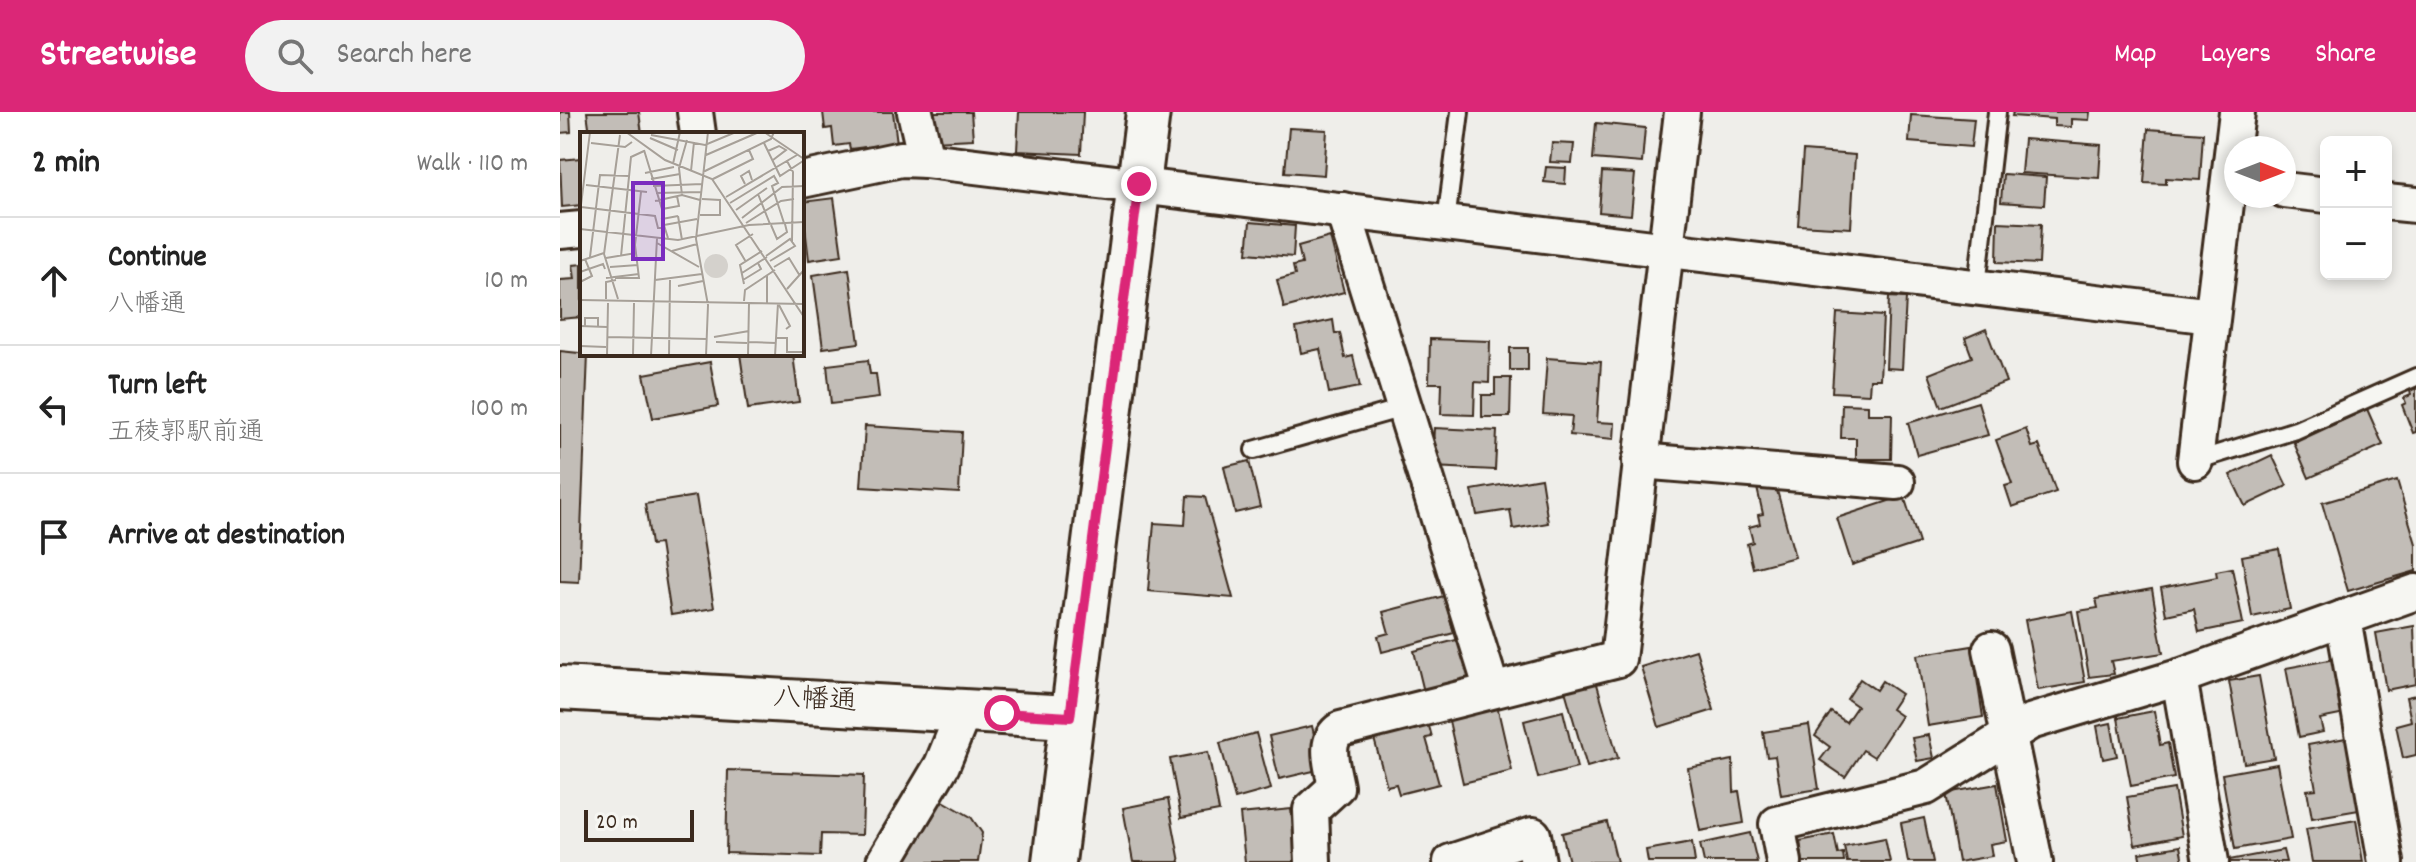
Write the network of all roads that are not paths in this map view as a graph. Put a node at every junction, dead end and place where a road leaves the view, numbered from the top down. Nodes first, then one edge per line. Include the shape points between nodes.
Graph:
1 (695, 112) edge
2 (915, 112) edge
3 (1148, 112) edge
4 (1460, 112) edge
5 (1682, 112) edge
6 (1997, 112) edge
7 (2237, 112) edge
8 (698, 132) edge
9 (2235, 136) edge
10 (926, 160) junction
11 (804, 180) edge
12 (1139, 184) junction
13 (2296, 191) edge
14 (2320, 194) edge
15 (2392, 203) edge
16 (2416, 205) edge
17 (2228, 208) edge
18 (1343, 210) junction
19 (1446, 222) junction
20 (580, 229) edge
21 (560, 231) edge
22 (1666, 250) junction
23 (1977, 286) junction
24 (2212, 316) junction
25 (2416, 377) edge
26 (1403, 408) junction
27 (1254, 450) dead end
28 (1640, 461) junction
29 (2195, 461) joint
30 (1897, 482) dead end
31 (2416, 592) edge
32 (2343, 618) junction
33 (1991, 649) dead end
34 (2179, 677) junction
35 (560, 688) edge
36 (1492, 690) junction
37 (964, 711) junction
38 (1070, 717) junction
39 (2011, 732) junction
40 (884, 862) edge
41 (1054, 862) edge
42 (1313, 862) edge
43 (1451, 862) edge
44 (1538, 862) edge
45 (1784, 862) edge
46 (2035, 862) edge
47 (2211, 862) edge
48 (2386, 862) edge

1 - 8 street
2 - 10 street
3 - 12 street
4 - 19 lane
5 - 22 street
6 - 23 lane
7 - 9 street
10 - 11 street via 901,159
10 - 12 street
12 - 18 street
12 - 38 street
13 - 14 street
15 - 16 street
17 - 24 street
18 - 19 street
18 - 26 street
19 - 22 street
20 - 21 street
22 - 23 street
22 - 28 street
23 - 24 street
24 - 29 street
25 - 29 lane via 2296,430
26 - 27 lane
26 - 36 street
28 - 30 street
28 - 36 street via 1618,659
31 - 32 street
32 - 34 street
32 - 48 street
33 - 39 street
34 - 39 street
34 - 47 street
35 - 37 street, 八幡通
36 - 42 street via 1332,735 1336,787 1311,810
37 - 38 street, 八幡通
37 - 40 street via 942,765
38 - 41 street
39 - 45 street via 1926,787 1777,824
39 - 46 street
43 - 44 street via 1533,835

